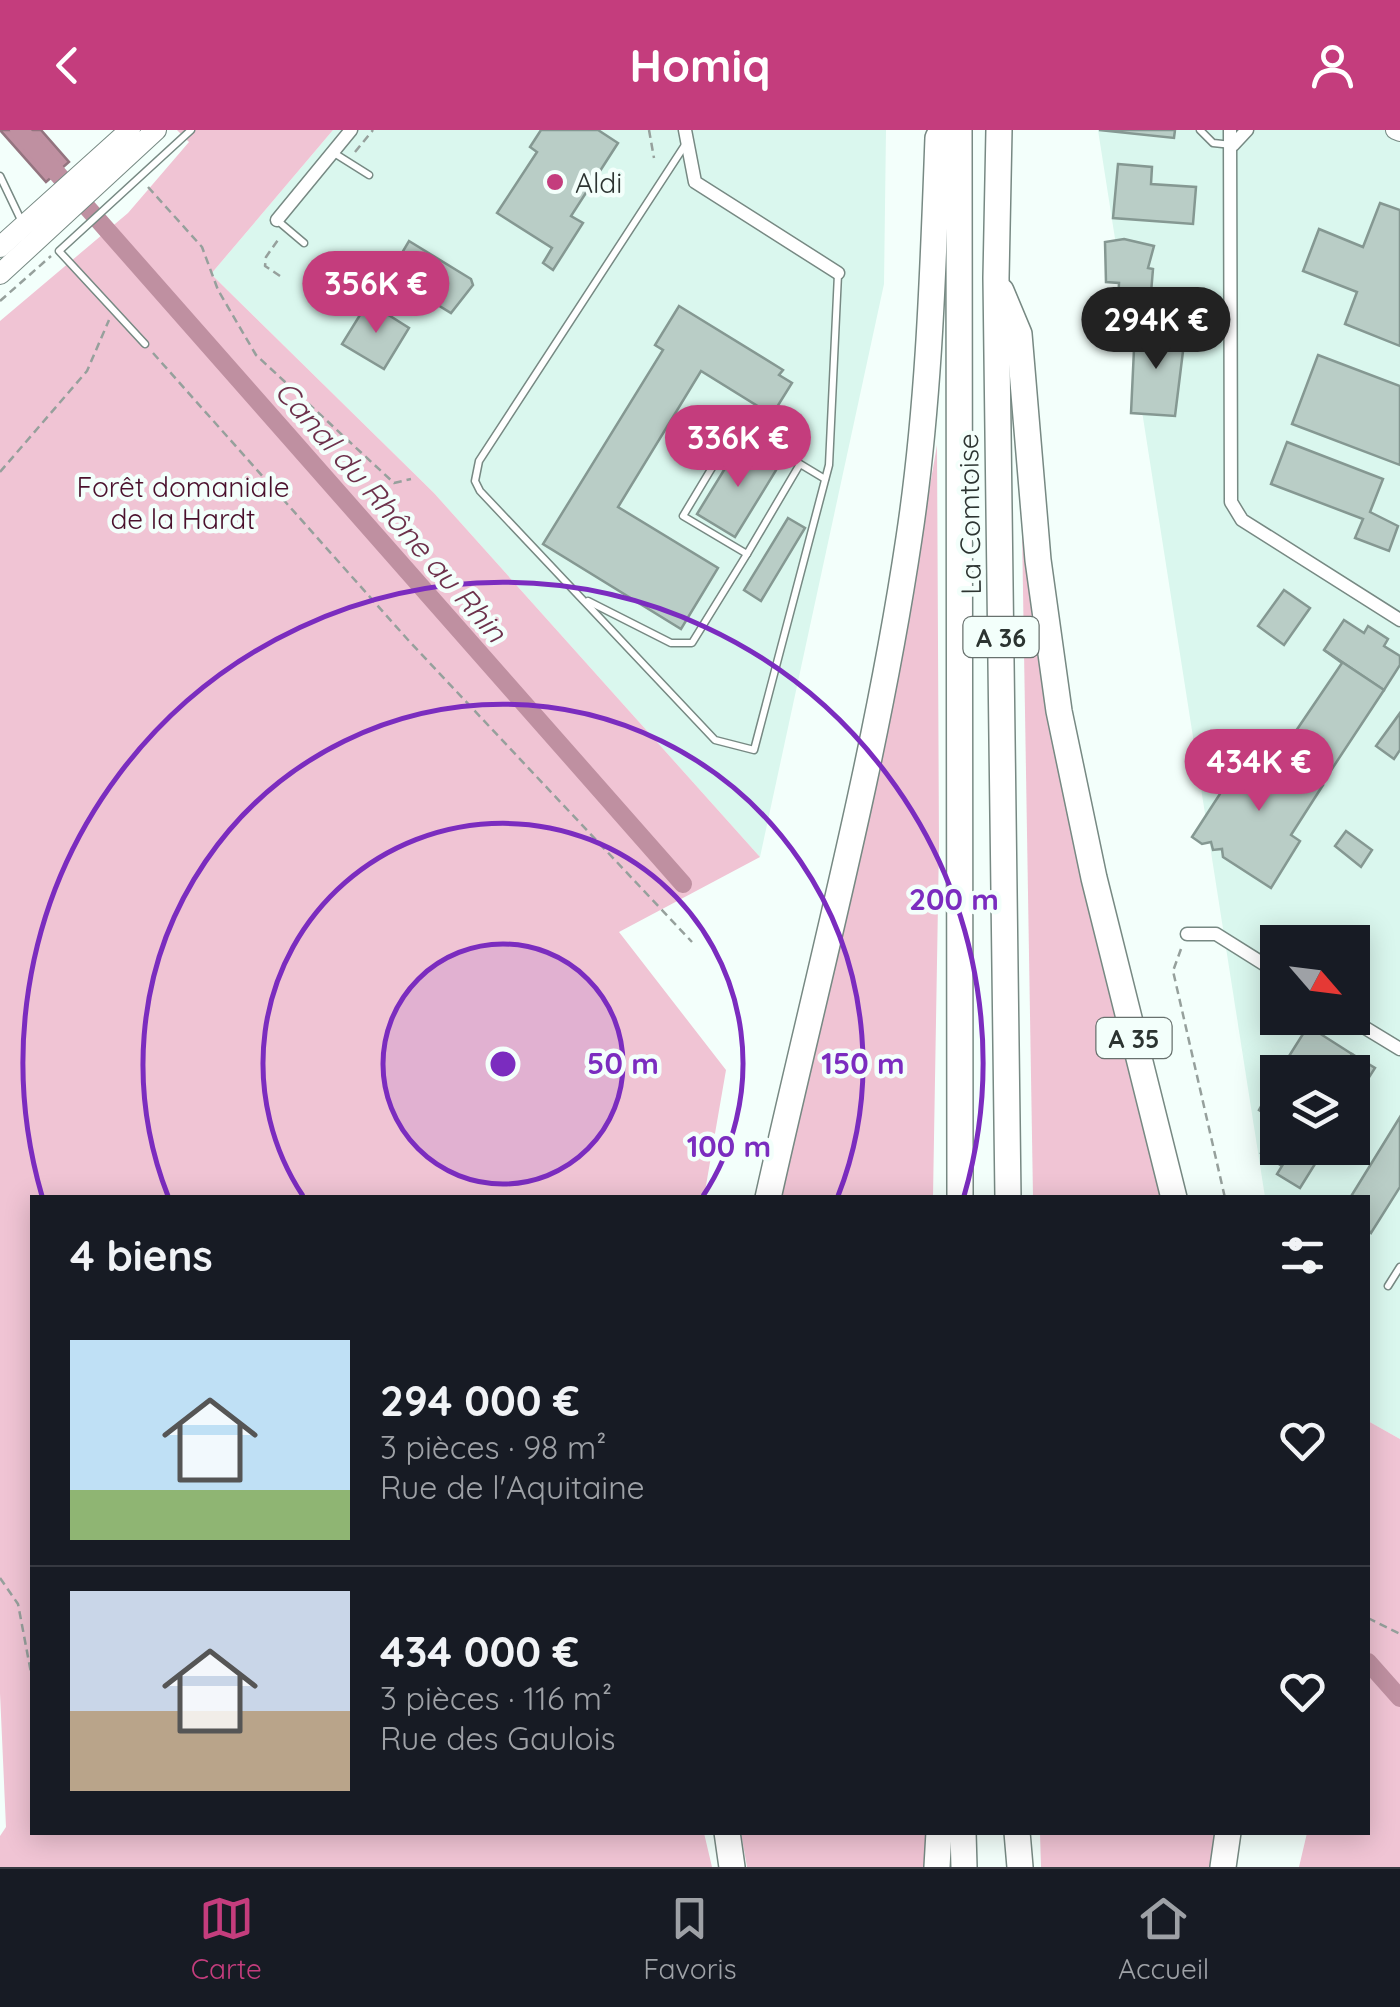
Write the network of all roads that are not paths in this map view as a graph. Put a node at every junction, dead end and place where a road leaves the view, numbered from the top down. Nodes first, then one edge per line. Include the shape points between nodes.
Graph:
1 (130, 130) edge
2 (156, 130) edge
3 (191, 130) edge
4 (351, 130) edge
5 (942, 130) edge
6 (959, 130) edge
7 (1000, 130) edge
8 (1200, 130) edge
9 (1247, 130) edge
10 (1231, 134) edge
11 (686, 136) edge
12 (333, 152) junction
13 (97, 173) junction
14 (369, 175) dead end
15 (0, 176) edge
16 (53, 214) junction
17 (282, 224) joint
18 (24, 226) junction
19 (304, 243) dead end
20 (0, 247) edge
21 (838, 273) joint
22 (0, 274) edge
23 (996, 278) junction
24 (145, 344) road end
25 (800, 464) junction
26 (826, 479) junction
27 (747, 554) junction
28 (580, 597) junction
29 (1400, 620) edge
30 (1187, 934) road end
31 (1260, 962) edge
32 (1370, 1031) edge
33 (1400, 1050) edge
34 (769, 1195) edge
35 (960, 1195) edge
36 (1008, 1195) edge
37 (1173, 1195) edge
38 (1400, 1268) edge
39 (1388, 1286) dead end
40 (727, 1835) edge
41 (939, 1835) edge
42 (963, 1835) edge
43 (1008, 1835) edge
44 (1017, 1835) edge
45 (1228, 1835) edge
46 (732, 1867) edge
47 (937, 1867) edge
48 (964, 1867) edge
49 (1008, 1867) edge
50 (1020, 1867) edge
51 (1223, 1867) edge

1 - 13 main road
2 - 13 main road
3 - 24 lane via 59,251
4 - 12 street
5 - 34 highway via 910,535
6 - 35 highway, La Comtoise / A 36
7 - 23 highway, La Comtoise / A 36
8 - 10 lane via 1213,143
9 - 10 street
10 - 29 street via 1231,502 1242,520
11 - 21 street via 695,182
11 - 28 lane via 475,473 480,492
12 - 14 lane
12 - 17 street
13 - 16 main road
15 - 18 lane
16 - 18 main road
16 - 22 main road
17 - 19 lane
18 - 20 main road
21 - 26 lane
23 - 36 highway, La Comtoise / A 36
23 - 37 highway, A 35 via 1019,334 1059,711
25 - 26 lane
25 - 27 lane
25 - 27 lane via 737,426 701,486 684,516
26 - 28 lane via 754,750 715,740
27 - 28 lane via 692,643 671,644
30 - 31 street via 1216,934
32 - 33 street
38 - 39 lane
40 - 46 highway
41 - 47 highway
42 - 48 highway
43 - 49 highway
44 - 50 highway
45 - 51 highway

